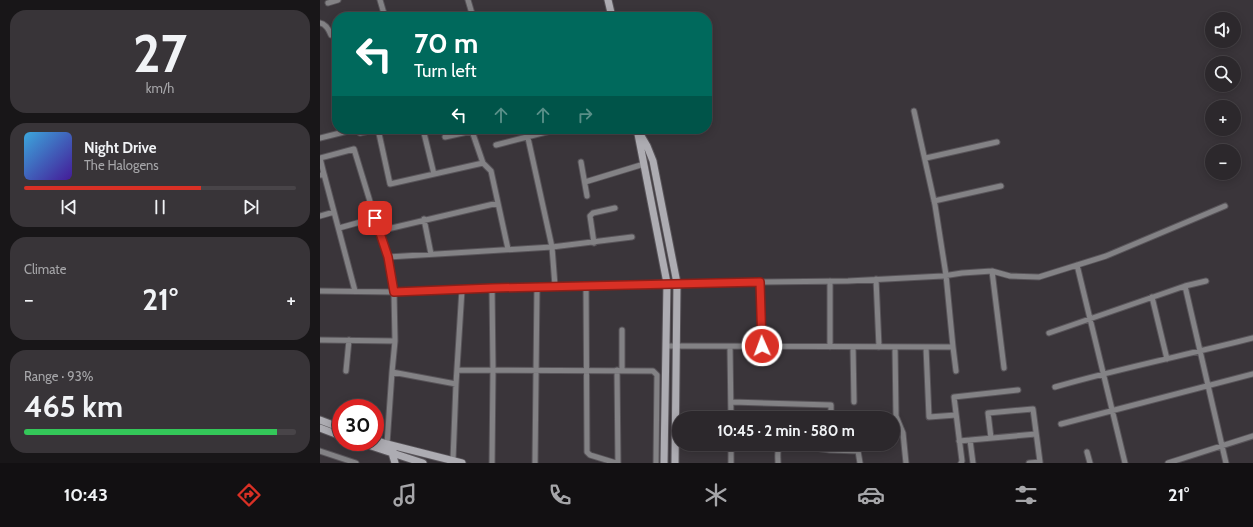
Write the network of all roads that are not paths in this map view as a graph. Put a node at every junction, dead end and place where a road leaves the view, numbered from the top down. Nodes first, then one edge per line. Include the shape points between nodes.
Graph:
1 (338, 0) edge
2 (380, 0) edge
3 (468, 0) edge
4 (608, 0) edge
5 (328, 3) dead end
6 (383, 12) edge
7 (472, 12) edge
8 (611, 12) edge
9 (320, 22) edge
10 (331, 35) dead end
11 (914, 111) dead end
12 (336, 134) edge
13 (379, 134) edge
14 (424, 134) edge
15 (458, 134) edge
16 (473, 134) edge
17 (537, 134) edge
18 (638, 134) edge
19 (640, 134) edge
20 (528, 136) junction
21 (445, 137) dead end
22 (320, 138) edge
23 (997, 142) dead end
24 (496, 144) dead end
25 (320, 158) edge
26 (926, 158) junction
27 (581, 162) dead end
28 (483, 163) junction
29 (644, 164) junction
30 (322, 174) edge
31 (434, 174) junction
32 (585, 182) junction
33 (1001, 186) dead end
34 (588, 196) dead end
35 (934, 202) junction
36 (498, 203) junction
37 (1225, 206) dead end
38 (615, 208) dead end
39 (334, 212) junction
40 (320, 216) edge
41 (375, 218) junction
42 (424, 219) junction
43 (339, 228) junction
44 (380, 231) junction
45 (632, 237) dead end
46 (594, 243) junction
47 (552, 247) junction
48 (508, 249) junction
49 (431, 254) junction
50 (388, 257) junction
51 (1077, 265) junction
52 (992, 271) junction
53 (946, 275) junction
54 (876, 279) junction
55 (830, 281) junction
56 (1206, 281) dead end
57 (760, 282) junction
58 (667, 283) junction
59 (677, 283) junction
60 (586, 285) junction
61 (556, 286) junction
62 (1185, 286) junction
63 (537, 287) junction
64 (492, 288) junction
65 (462, 289) junction
66 (320, 291) edge
67 (355, 291) junction
68 (394, 292) junction
69 (1152, 297) junction
70 (1090, 319) junction
71 (622, 330) dead end
72 (1049, 333) dead end
73 (1253, 338) edge
74 (320, 340) edge
75 (349, 340) junction
76 (396, 341) junction
77 (666, 346) junction
78 (676, 346) junction
79 (730, 346) junction
80 (762, 346) junction
81 (830, 347) junction
82 (853, 347) junction
83 (879, 347) junction
84 (895, 347) junction
85 (926, 347) junction
86 (953, 347) junction
87 (1200, 352) junction
88 (1167, 359) junction
89 (1004, 368) dead end
90 (458, 370) junction
91 (493, 370) junction
92 (536, 370) junction
93 (586, 370) junction
94 (619, 370) junction
95 (346, 371) dead end
96 (956, 371) dead end
97 (392, 372) junction
98 (1103, 373) junction
99 (1253, 374) edge
100 (456, 384) junction
101 (1208, 386) junction
102 (1055, 387) dead end
103 (1018, 390) dead end
104 (732, 402) junction
105 (854, 402) dead end
106 (731, 411) edge
107 (831, 411) edge
108 (1113, 411) junction
109 (956, 415) junction
110 (320, 420) edge
111 (1061, 424) dead end
112 (332, 425) edge
113 (320, 428) edge
114 (332, 433) edge
115 (1036, 434) junction
116 (1253, 436) edge
117 (991, 438) junction
118 (970, 440) junction
119 (959, 441) junction
120 (384, 444) edge
121 (1222, 446) junction
122 (384, 447) edge
123 (391, 448) junction
124 (320, 451) edge
125 (730, 451) edge
126 (778, 451) edge
127 (858, 451) edge
128 (1087, 452) dead end
129 (453, 460) junction
130 (344, 461) edge
131 (356, 463) edge
132 (396, 463) edge
133 (423, 463) edge
134 (462, 463) edge
135 (492, 463) edge
136 (535, 463) edge
137 (617, 463) edge
138 (656, 463) edge
139 (664, 463) edge
140 (675, 463) edge
141 (730, 463) edge
142 (778, 463) edge
143 (860, 463) edge
144 (906, 463) edge
145 (961, 463) edge
146 (973, 463) edge
147 (1029, 463) edge
148 (1090, 463) edge
149 (1125, 463) edge
150 (1168, 463) edge
151 (1226, 463) edge

1 - 5 street
2 - 6 street
3 - 7 street
4 - 8 main road
9 - 10 street
11 - 26 street
12 - 22 street
13 - 31 street via 390,184
14 - 31 street
15 - 21 street
16 - 28 street
17 - 20 street
18 - 29 main road
19 - 59 main road via 653,161
20 - 24 street
20 - 47 street
23 - 26 street
25 - 30 street
25 - 41 street via 354,149
26 - 35 street
27 - 32 street
28 - 31 street
28 - 36 street via 491,171
29 - 32 street
29 - 58 main road
30 - 39 street
32 - 34 street
33 - 35 street
35 - 53 street
36 - 42 street
36 - 48 street
37 - 51 street via 1106,256
38 - 46 street via 590,216
39 - 40 street
39 - 43 street
41 - 43 street
41 - 44 street
42 - 44 street
42 - 49 street
43 - 67 street
44 - 50 street
45 - 46 street
46 - 47 street
47 - 48 street
47 - 61 street
48 - 49 street
49 - 50 street
50 - 68 street
51 - 52 street via 1039,277 1010,276
51 - 70 street
52 - 53 street
52 - 89 street
53 - 54 street
53 - 86 street
54 - 55 street
54 - 83 street
55 - 57 street
55 - 81 street
56 - 62 street
57 - 59 street
57 - 80 street
58 - 59 street
58 - 60 street
58 - 77 main road
59 - 78 main road
60 - 61 street
60 - 93 street
61 - 63 street
62 - 69 street
62 - 87 street
63 - 64 street
63 - 92 street
64 - 65 street
64 - 91 street
65 - 68 street
65 - 90 street
66 - 67 street
67 - 68 street
68 - 76 street
69 - 70 street
69 - 88 street
70 - 72 street
70 - 98 street
71 - 94 street
73 - 87 street
74 - 75 street
75 - 76 street
75 - 95 street
76 - 97 street
77 - 78 street
77 - 139 main road
78 - 79 street
78 - 140 main road
79 - 80 street
79 - 104 street
80 - 81 street
81 - 82 street
82 - 83 street
82 - 105 street
83 - 84 street
84 - 85 street
84 - 144 street via 896,416 903,433
85 - 86 street
85 - 109 street via 929,417
86 - 96 street
87 - 88 street
87 - 101 street
88 - 98 street
90 - 91 street
90 - 100 street
91 - 92 street
91 - 135 street
92 - 93 street
92 - 136 street
93 - 94 street
93 - 137 street via 587,452
94 - 137 street
94 - 138 street via 653,370 656,373
97 - 100 street
97 - 123 street
98 - 102 street
98 - 108 street
99 - 101 street
100 - 129 street
101 - 108 street
101 - 121 street
103 - 109 street via 954,397
104 - 106 street
104 - 107 street via 831,405
108 - 111 street
108 - 149 street
109 - 119 street
110 - 112 main road
113 - 114 main road
115 - 117 street
115 - 117 street via 1033,409 988,413
115 - 147 street via 1040,462
116 - 121 street
117 - 118 street
118 - 119 street
118 - 146 street
119 - 145 street
120 - 123 main road
121 - 150 street
121 - 151 street
122 - 123 main road
123 - 129 main road
123 - 132 main road
123 - 133 main road
124 - 130 street
125 - 141 street
126 - 142 street
127 - 143 street
128 - 148 street
129 - 134 main road
130 - 131 street

